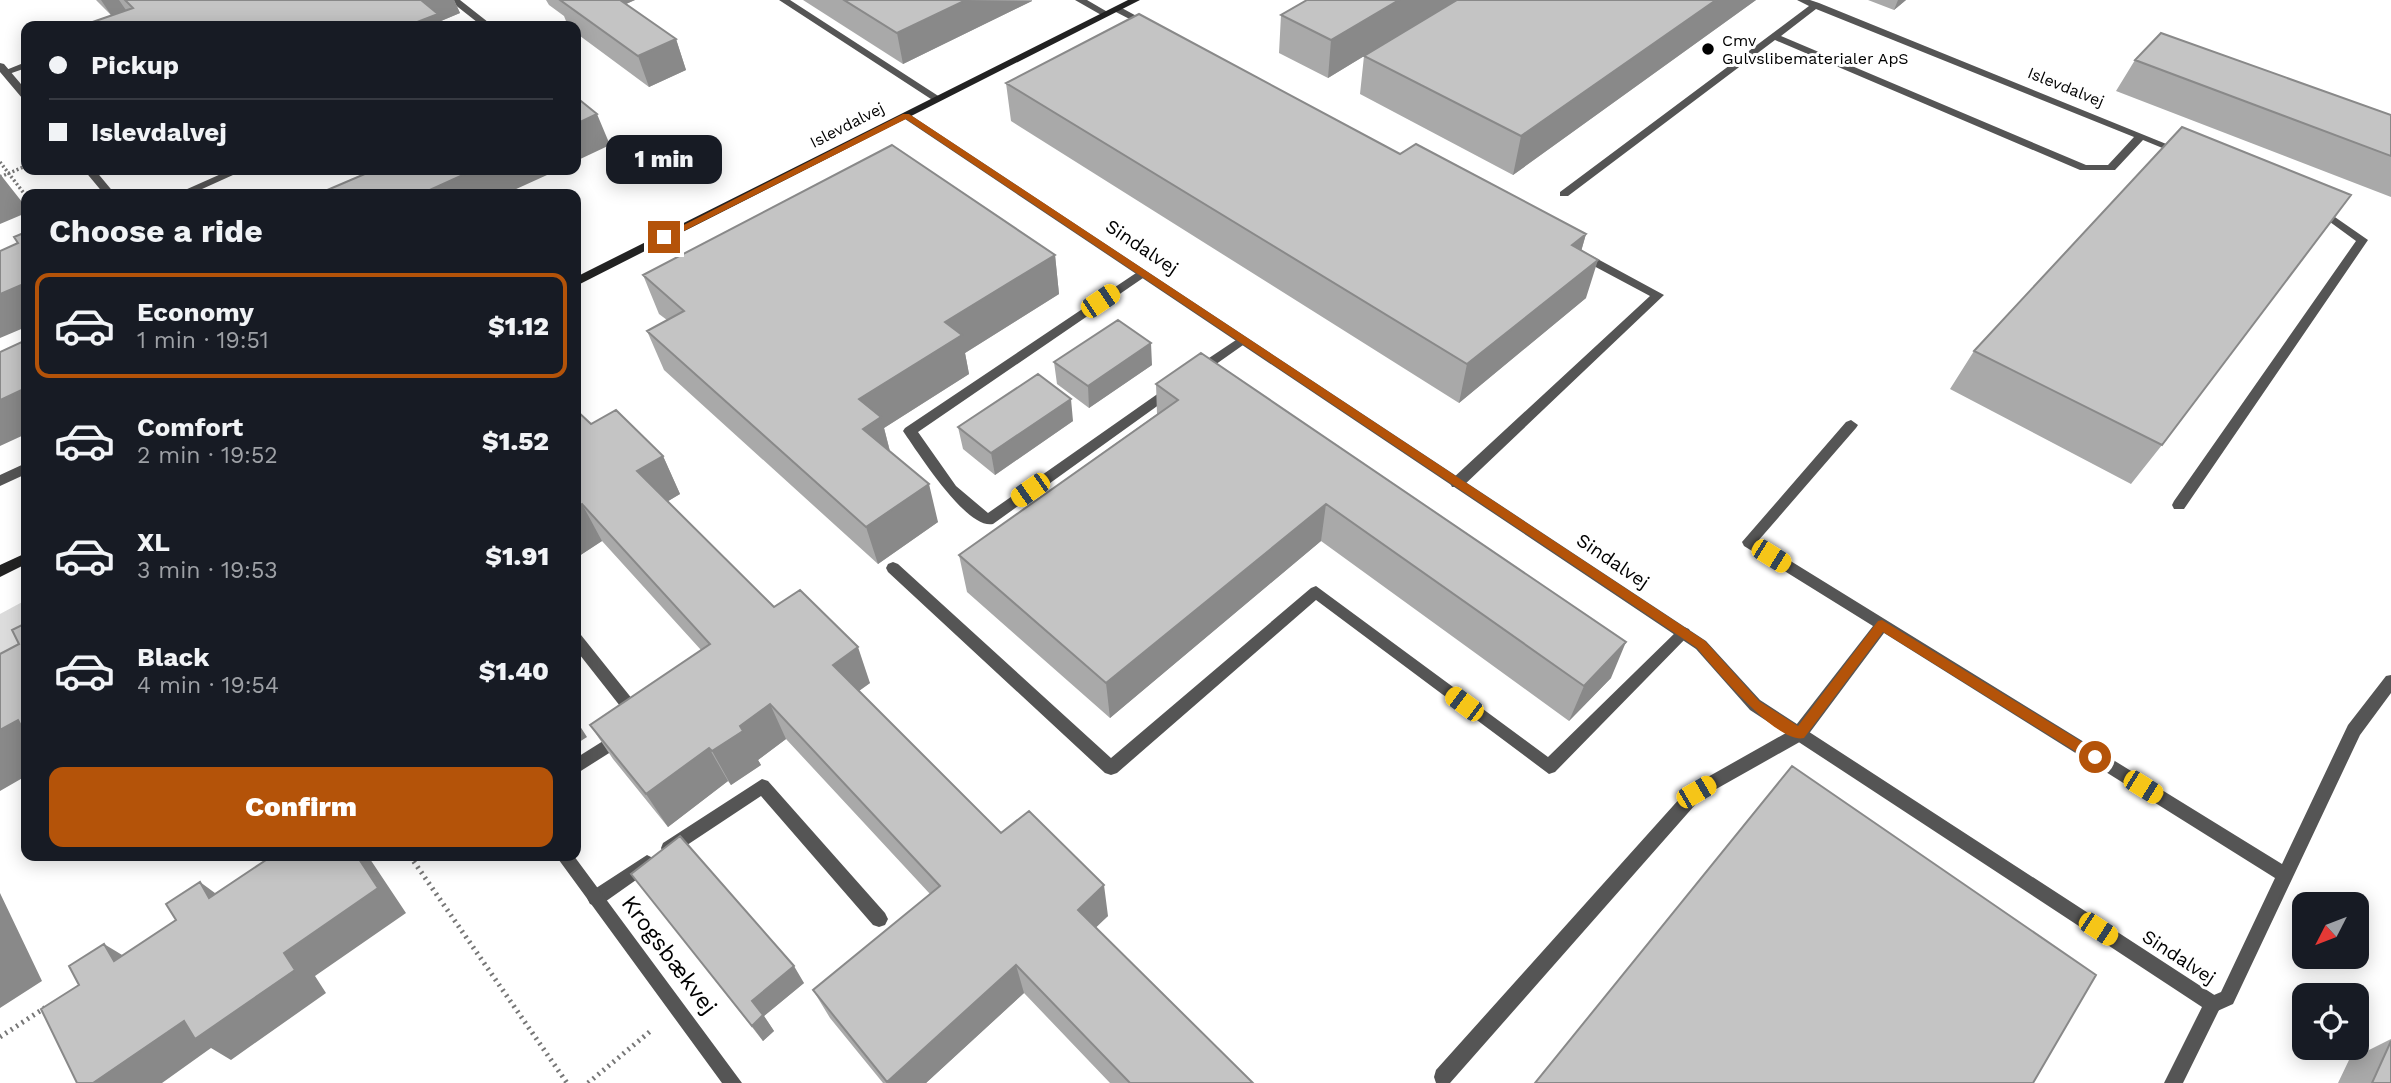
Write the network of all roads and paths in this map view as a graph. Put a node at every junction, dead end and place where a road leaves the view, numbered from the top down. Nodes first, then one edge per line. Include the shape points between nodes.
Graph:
1 (454, 0) edge
2 (784, 0) edge
3 (1080, 0) edge
4 (1135, 0) edge
5 (1802, 0) edge
6 (1816, 5) junction
7 (1112, 12) junction
8 (481, 21) edge
9 (1154, 28) edge
10 (1776, 37) junction
11 (21, 66) edge
12 (3, 69) edge
13 (21, 90) edge
14 (938, 99) junction
15 (906, 116) junction
16 (2141, 136) junction
17 (2191, 156) edge
18 (0, 162) edge
19 (21, 168) edge
20 (9, 173) junction
21 (93, 175) edge
22 (227, 175) edge
23 (0, 177) edge
24 (21, 189) edge
25 (106, 189) edge
26 (194, 189) edge
27 (1564, 194) dead end
28 (2310, 204) edge
29 (1572, 249) edge
30 (1142, 272) junction
31 (581, 279) edge
32 (1242, 340) junction
33 (1851, 425) dead end
34 (21, 470) edge
35 (0, 481) edge
36 (1457, 483) junction
37 (2179, 505) dead end
38 (21, 560) edge
39 (894, 568) dead end
40 (0, 571) edge
41 (1882, 625) junction
42 (1684, 634) junction
43 (581, 645) edge
44 (2391, 681) edge
45 (1799, 734) junction
46 (581, 764) edge
47 (413, 861) edge
48 (568, 861) edge
49 (2285, 875) junction
50 (596, 898) junction
51 (879, 919) dead end
52 (57, 1000) edge
53 (2213, 1004) junction
54 (678, 1009) junction
55 (0, 1037) edge
56 (1443, 1077) dead end
57 (567, 1083) edge
58 (588, 1083) edge
59 (733, 1083) edge
60 (2174, 1083) edge

1 - 8 street
2 - 14 street
3 - 7 street
4 - 7 street, Islevdalvej
5 - 6 street, Islevdalvej
6 - 10 street
6 - 16 street, Islevdalvej
7 - 9 street
7 - 14 street, Islevdalvej
10 - 16 street via 2084,168 2111,168
10 - 27 street
11 - 12 street
12 - 13 street
14 - 15 street, Islevdalvej
15 - 30 street, Sindalvej
15 - 31 street, Islevdalvej
16 - 17 street, Islevdalvej
18 - 20 path
19 - 20 path
20 - 23 path
20 - 24 path
21 - 25 street
22 - 26 street
28 - 37 street via 2362,240
29 - 36 street via 1658,295
30 - 32 street, Sindalvej
30 - 32 street via 910,430 951,490 988,520
32 - 36 street, Sindalvej
33 - 41 street via 1749,542
34 - 35 street
36 - 42 street, Sindalvej
38 - 40 street
39 - 42 street via 1111,768 1316,592 1549,767
41 - 45 street
41 - 49 street
42 - 45 street, Sindalvej via 1701,645 1755,705
43 - 46 street via 642,722
44 - 49 street via 2354,730
45 - 53 street, Sindalvej
45 - 56 street via 1696,792
47 - 57 path
48 - 50 street, Krogsbækvej
49 - 53 street via 2227,998
50 - 51 street via 762,786
50 - 54 street, Krogsbækvej
52 - 55 path
53 - 60 street, Sindalvej
54 - 58 path
54 - 59 street, Krogsbækvej

